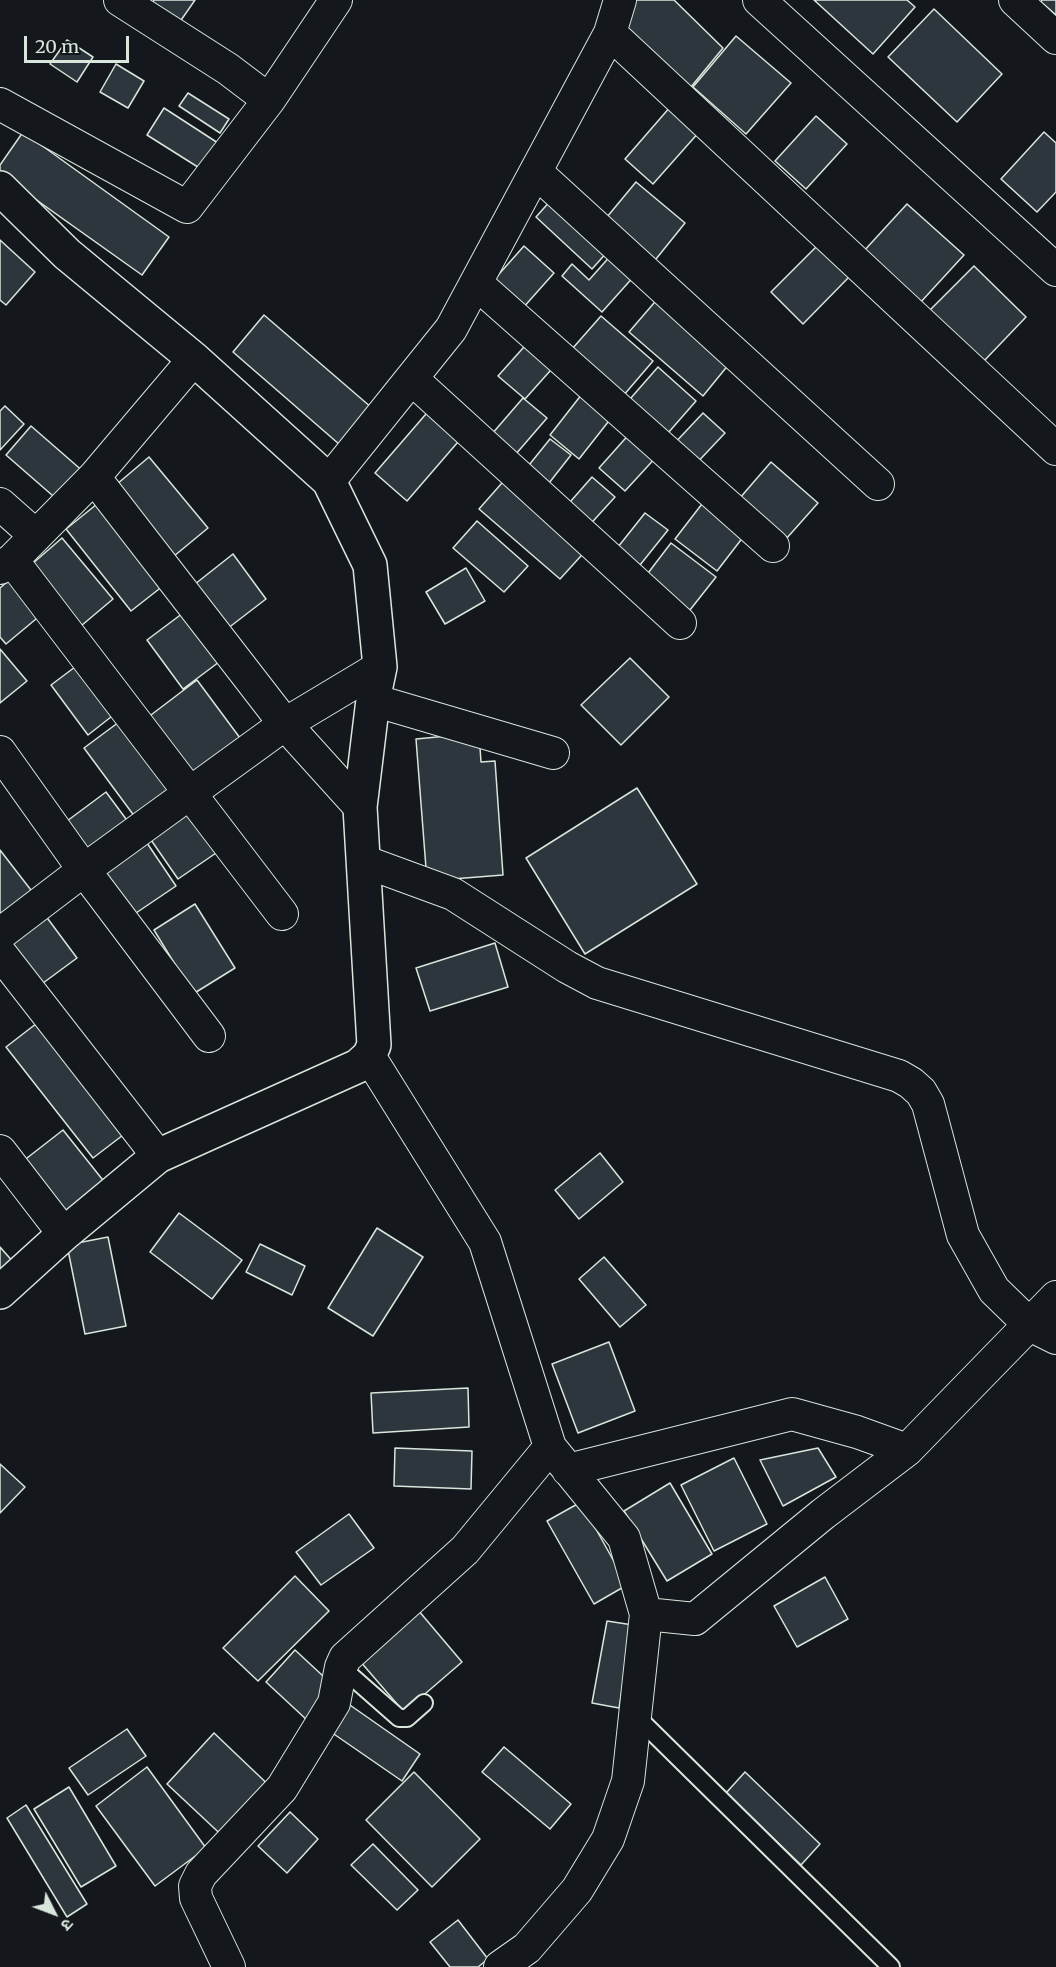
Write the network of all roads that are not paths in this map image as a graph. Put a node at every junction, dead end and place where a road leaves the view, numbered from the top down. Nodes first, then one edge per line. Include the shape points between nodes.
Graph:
1 (120, 0) edge
2 (336, 0) edge
3 (620, 0) edge
4 (759, 0) edge
5 (1015, 0) edge
6 (610, 33) junction
7 (1056, 38) edge
8 (269, 100) junction
9 (0, 104) edge
10 (536, 172) junction
11 (0, 188) edge
12 (1056, 270) edge
13 (476, 284) junction
14 (194, 359) junction
15 (412, 380) junction
16 (1056, 449) edge
17 (94, 477) junction
18 (328, 481) junction
19 (878, 484) dead end
20 (0, 504) edge
21 (35, 535) junction
22 (772, 546) dead end
23 (6, 564) edge
24 (680, 623) dead end
25 (380, 667) junction
26 (373, 700) junction
27 (285, 724) junction
28 (0, 752) edge
29 (553, 753) dead end
30 (190, 796) junction
31 (360, 807) junction
32 (363, 861) junction
33 (84, 870) junction
34 (282, 914) dead end
35 (0, 934) edge
36 (0, 952) edge
37 (209, 1036) dead end
38 (369, 1056) junction
39 (0, 1151) edge
40 (158, 1156) junction
41 (64, 1233) junction
42 (0, 1292) edge
43 (1056, 1297) edge
44 (1043, 1332) edge
45 (908, 1450) junction
46 (559, 1458) junction
47 (646, 1614) junction
48 (341, 1667) junction
49 (424, 1703) dead end
50 (636, 1716) junction
51 (229, 1967) edge
52 (500, 1967) edge
53 (891, 1967) edge

1 - 8 street
2 - 8 street
3 - 6 street
4 - 12 street
5 - 7 street
6 - 10 street
6 - 16 street
8 - 9 street via 187,207
10 - 13 street
10 - 19 street
11 - 14 street via 67,254
13 - 15 street via 452,329
13 - 22 street
14 - 17 street
14 - 18 street
15 - 18 street
15 - 24 street
17 - 21 street
17 - 27 street
18 - 25 street via 370,565
20 - 21 street
21 - 23 street
23 - 30 street
25 - 26 street
25 - 27 street
26 - 29 street
26 - 31 street
27 - 30 street
27 - 31 street
28 - 33 street
30 - 33 street
30 - 34 street
31 - 32 street
32 - 38 street via 374,1045
32 - 44 street via 453,894 567,968 597,983 899,1076 911,1083 928,1104 963,1235 994,1290
33 - 35 street
33 - 37 street
36 - 40 street
38 - 40 street via 358,1066
38 - 46 street via 485,1242
39 - 41 street
40 - 41 street
41 - 42 street
43 - 44 street
44 - 45 street
45 - 46 street via 792,1414
45 - 47 street via 695,1619
46 - 47 street via 624,1538
46 - 48 street via 465,1550 345,1658
47 - 50 street
48 - 49 lane via 399,1718 407,1718
48 - 51 street via 334,1703 282,1788 201,1874 195,1886 196,1898
50 - 52 street via 628,1781 608,1839 578,1890 527,1947
50 - 53 lane

